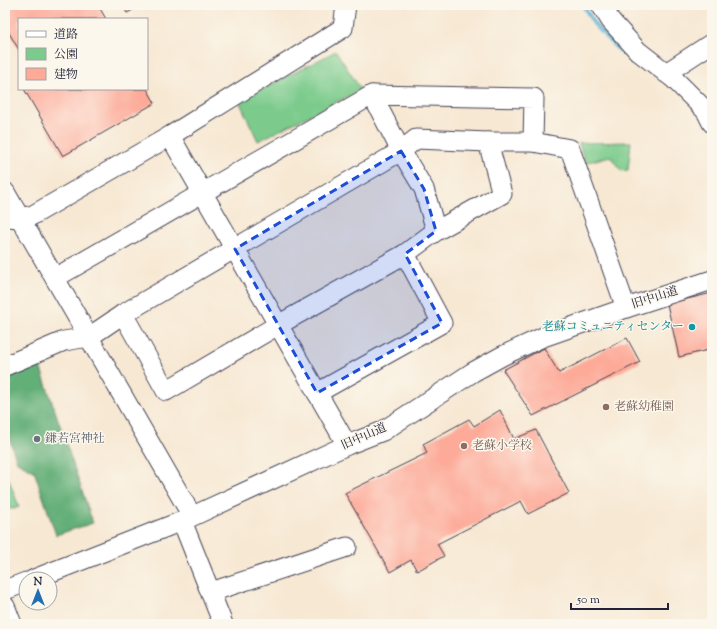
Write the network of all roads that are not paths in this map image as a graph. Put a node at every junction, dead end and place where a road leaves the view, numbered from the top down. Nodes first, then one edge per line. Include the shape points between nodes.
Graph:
1 (346, 5) edge
2 (601, 5) edge
3 (712, 43) edge
4 (666, 73) junction
5 (372, 95) junction
6 (712, 123) edge
7 (170, 136) junction
8 (488, 142) junction
9 (534, 142) junction
10 (401, 151) junction
11 (5, 192) edge
12 (202, 193) junction
13 (13, 218) edge
14 (436, 231) junction
15 (234, 249) junction
16 (405, 254) junction
17 (55, 278) junction
18 (712, 280) edge
19 (626, 308) junction
20 (123, 314) junction
21 (278, 325) junction
22 (89, 337) junction
23 (5, 366) edge
24 (317, 393) junction
25 (347, 445) junction
26 (187, 518) junction
27 (347, 547) dead end
28 (54, 571) edge
29 (18, 585) edge
30 (5, 590) edge
31 (211, 592) junction
32 (5, 606) edge
33 (12, 624) edge
34 (223, 624) edge

1 - 7 street via 343,28
2 - 4 street via 611,21 638,51
3 - 4 street
4 - 6 street via 706,111
5 - 9 street via 534,98
5 - 10 street
5 - 12 street
7 - 12 street
7 - 13 street via 33,215
8 - 9 street
8 - 10 street via 416,139
8 - 14 street via 502,194
9 - 19 street via 570,149
10 - 14 street via 424,189
10 - 15 street
11 - 13 street
12 - 15 street
12 - 17 street
13 - 17 street
14 - 16 street
15 - 20 street
15 - 21 street
16 - 21 street
16 - 24 street via 442,323
17 - 22 street
18 - 19 street, 旧中山道
19 - 25 street, 旧中山道 via 543,337 502,356 383,431
20 - 21 street via 166,391
20 - 22 street
21 - 24 street
22 - 23 street via 64,341
22 - 26 street
24 - 25 street
25 - 26 street, 旧中山道
26 - 28 street, 旧中山道
26 - 31 street
27 - 31 street
29 - 30 street
31 - 34 street
32 - 33 street

